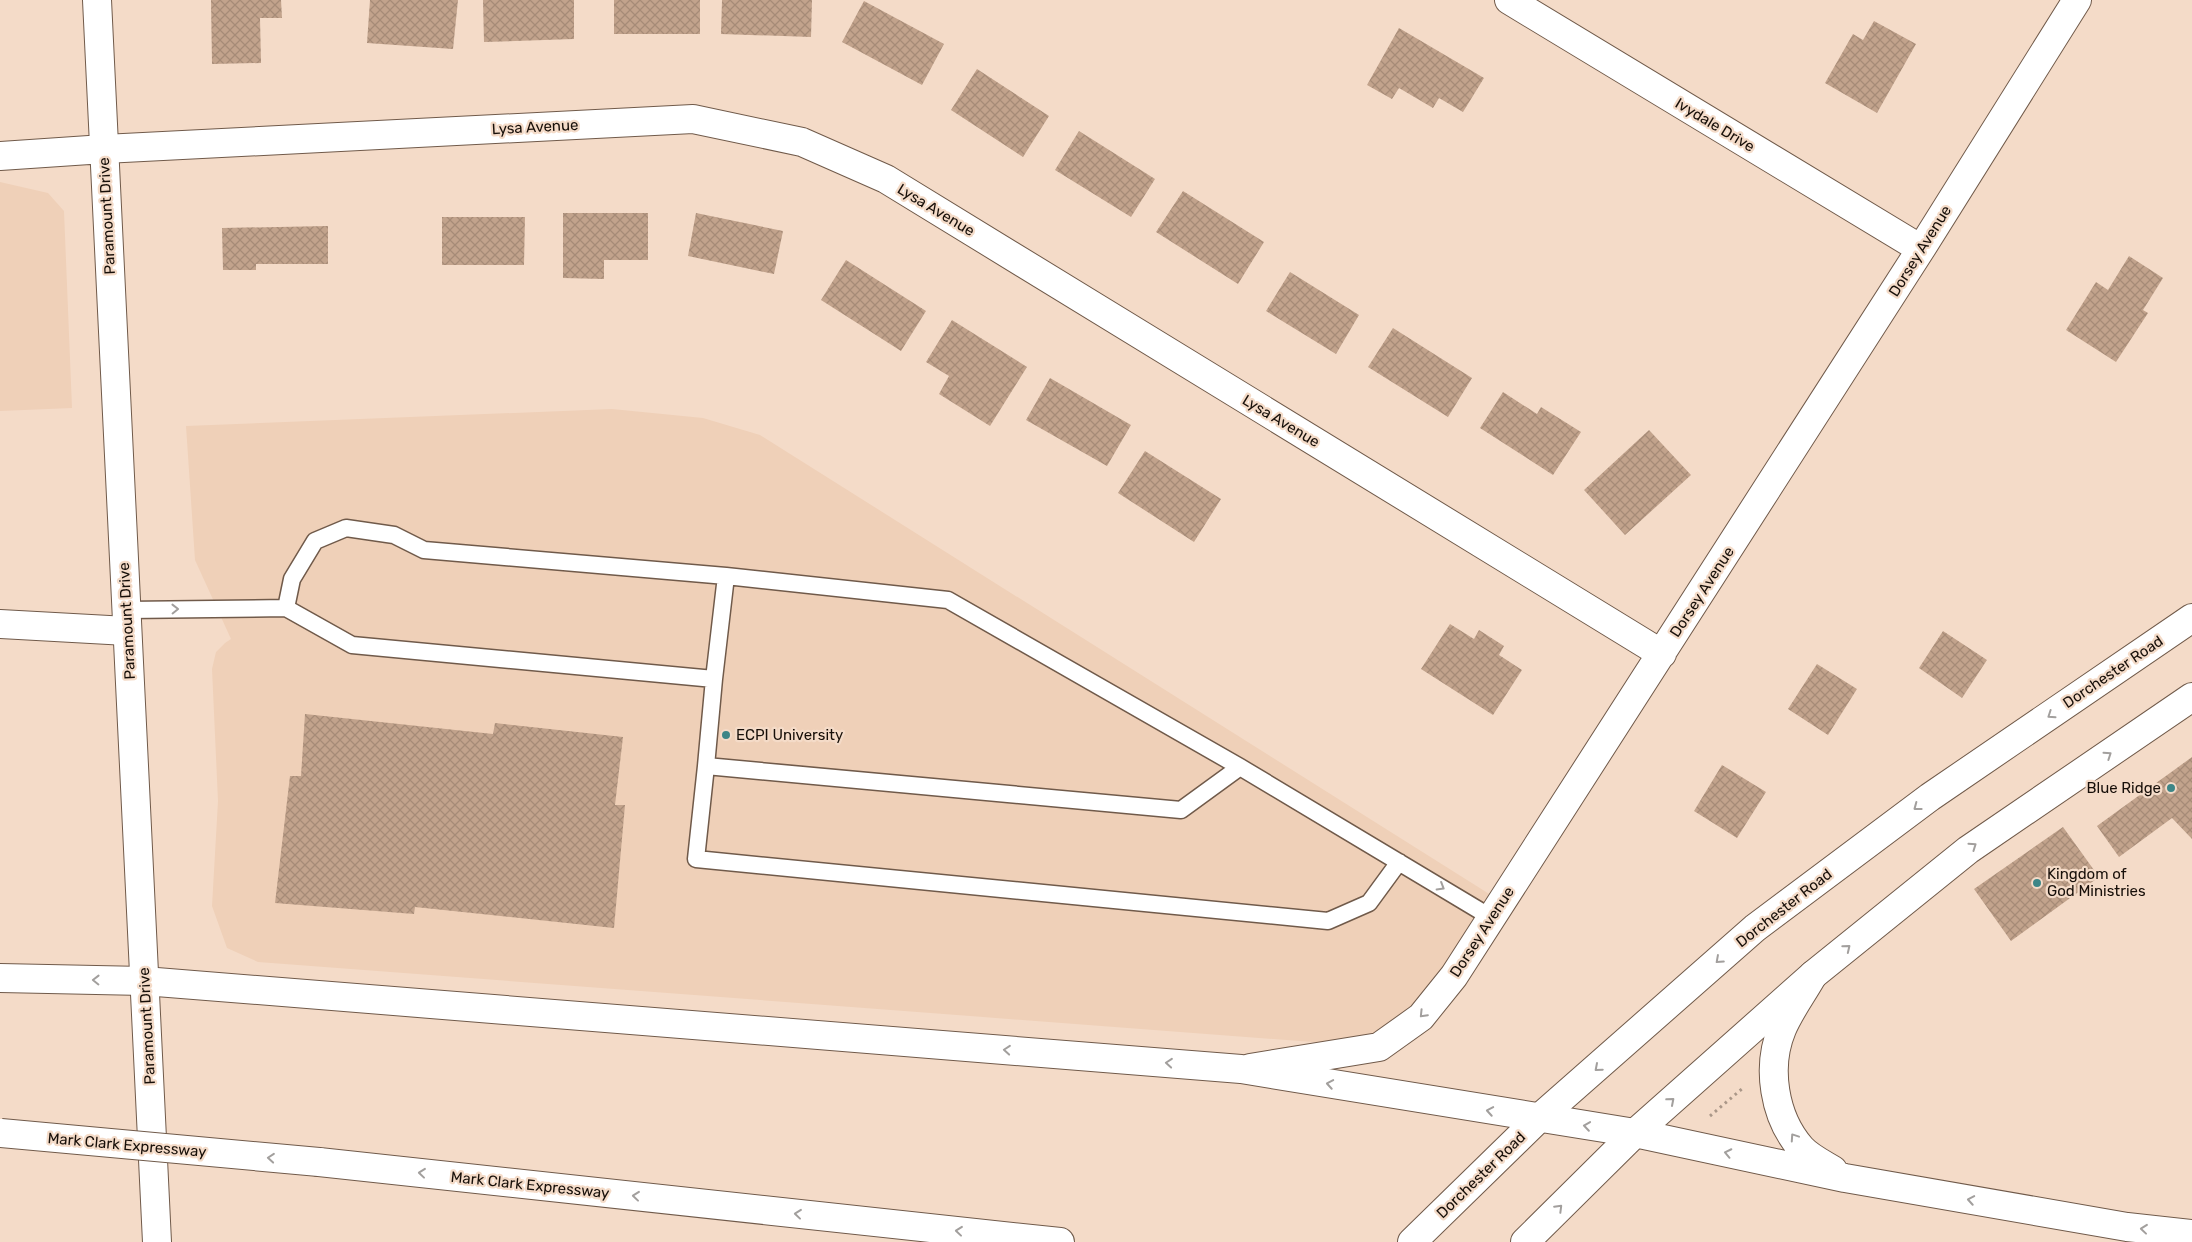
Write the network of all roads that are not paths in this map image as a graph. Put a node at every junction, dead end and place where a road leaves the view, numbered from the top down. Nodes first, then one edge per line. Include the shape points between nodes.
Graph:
1 (97, 0) edge
2 (1509, 0) edge
3 (2077, 0) edge
4 (104, 149) junction
5 (0, 156) edge
6 (1921, 249) junction
7 (726, 576) junction
8 (286, 608) junction
9 (2192, 618) edge
10 (127, 620) junction
11 (0, 624) edge
12 (1662, 654) junction
13 (714, 679) junction
14 (2192, 697) edge
15 (706, 766) junction
16 (1240, 767) junction
17 (1399, 862) junction
18 (1492, 918) junction
19 (1814, 975) junction
20 (0, 978) edge
21 (144, 981) junction
22 (1241, 1069) junction
23 (1538, 1119) junction
24 (0, 1133) edge
25 (1635, 1133) junction
26 (1845, 1178) junction
27 (2192, 1234) edge
28 (157, 1242) edge
29 (1060, 1242) edge
30 (1412, 1242) edge
31 (1525, 1242) edge

1 - 4 main road, Paramount Drive
2 - 6 main road, Ivydale Drive
3 - 6 main road, Dorsey Avenue
4 - 5 main road, Lysa Avenue
4 - 10 main road, Paramount Drive
4 - 12 main road, Lysa Avenue via 693,119 802,142 886,179
6 - 12 main road, Dorsey Avenue
7 - 8 lane via 424,550 394,535 346,528 315,541 292,579
7 - 13 lane
7 - 16 lane via 948,600
10 -> 8 lane
8 - 13 lane via 352,645
9 -> 23 main road, Dorchester Road via 1930,797 1755,928
10 - 11 main road
10 - 21 main road, Paramount Drive
12 - 18 main road, Dorsey Avenue
13 - 15 lane
19 -> 14 main road via 1968,850
15 - 16 lane via 1181,810
15 - 17 lane via 696,859 1328,922 1370,903
16 - 17 lane
17 -> 18 lane
18 -> 22 main road, Dorsey Avenue via 1422,1017 1379,1047
25 -> 19 main road
26 -> 19 main road via 1802,1149 1785,1124 1776,1098 1772,1065 1782,1029
21 -> 20 main road
22 -> 21 main road
21 - 28 main road, Paramount Drive
23 -> 22 main road
25 -> 23 main road
23 - 30 main road, Dorchester Road
29 -> 24 main road, Mark Clark Expressway, bridge via 319,1162
26 -> 25 main road
31 -> 25 main road
27 -> 26 main road via 2127,1227

